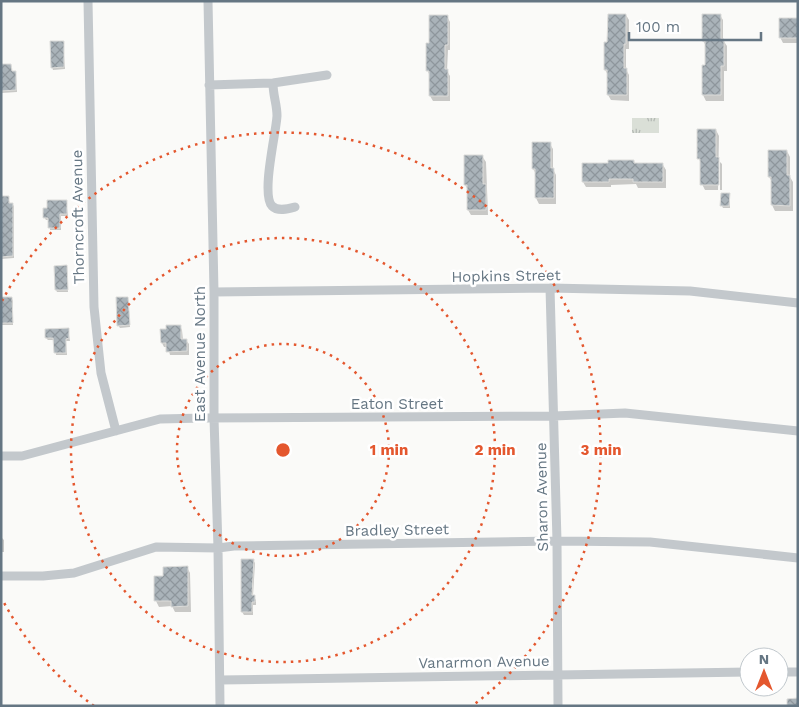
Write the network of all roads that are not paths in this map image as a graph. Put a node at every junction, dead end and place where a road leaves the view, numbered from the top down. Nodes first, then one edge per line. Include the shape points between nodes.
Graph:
1 (88, 1) edge
2 (208, 1) edge
3 (326, 74) dead end
4 (273, 83) junction
5 (209, 85) junction
6 (295, 207) dead end
7 (550, 288) junction
8 (214, 292) junction
9 (798, 303) edge
10 (554, 416) junction
11 (214, 418) junction
12 (116, 431) junction
13 (798, 431) edge
14 (1, 456) edge
15 (557, 541) junction
16 (218, 548) junction
17 (798, 558) edge
18 (1, 576) edge
19 (739, 672) edge
20 (558, 675) junction
21 (220, 680) junction
22 (220, 706) edge
23 (558, 706) edge

1 - 12 street, Thorncroft Avenue via 94,307 101,373
2 - 5 street, East Avenue North
3 - 4 street
4 - 5 street
4 - 6 street via 273,100 278,116 268,194 276,209
5 - 8 street, East Avenue North
7 - 8 street, Hopkins Street
7 - 9 street, Hopkins Street via 690,291
7 - 10 street, Sharon Avenue
8 - 11 street, East Avenue North
10 - 11 street, Eaton Street
10 - 13 street, Eaton Street via 625,413
10 - 15 street, Sharon Avenue
11 - 12 street, Eaton Street via 160,419
11 - 16 street, East Avenue North
12 - 14 street, Eaton Street via 22,456
15 - 16 street, Bradley Street
15 - 17 street, Bradley Street via 650,542
15 - 20 street, Sharon Avenue
16 - 18 street, Bradley Street via 156,547 74,574
16 - 21 street, East Avenue North
19 - 20 street, Vanarmon Avenue
20 - 21 street, Vanarmon Avenue
20 - 23 street, Sharon Avenue
21 - 22 street, East Avenue North

